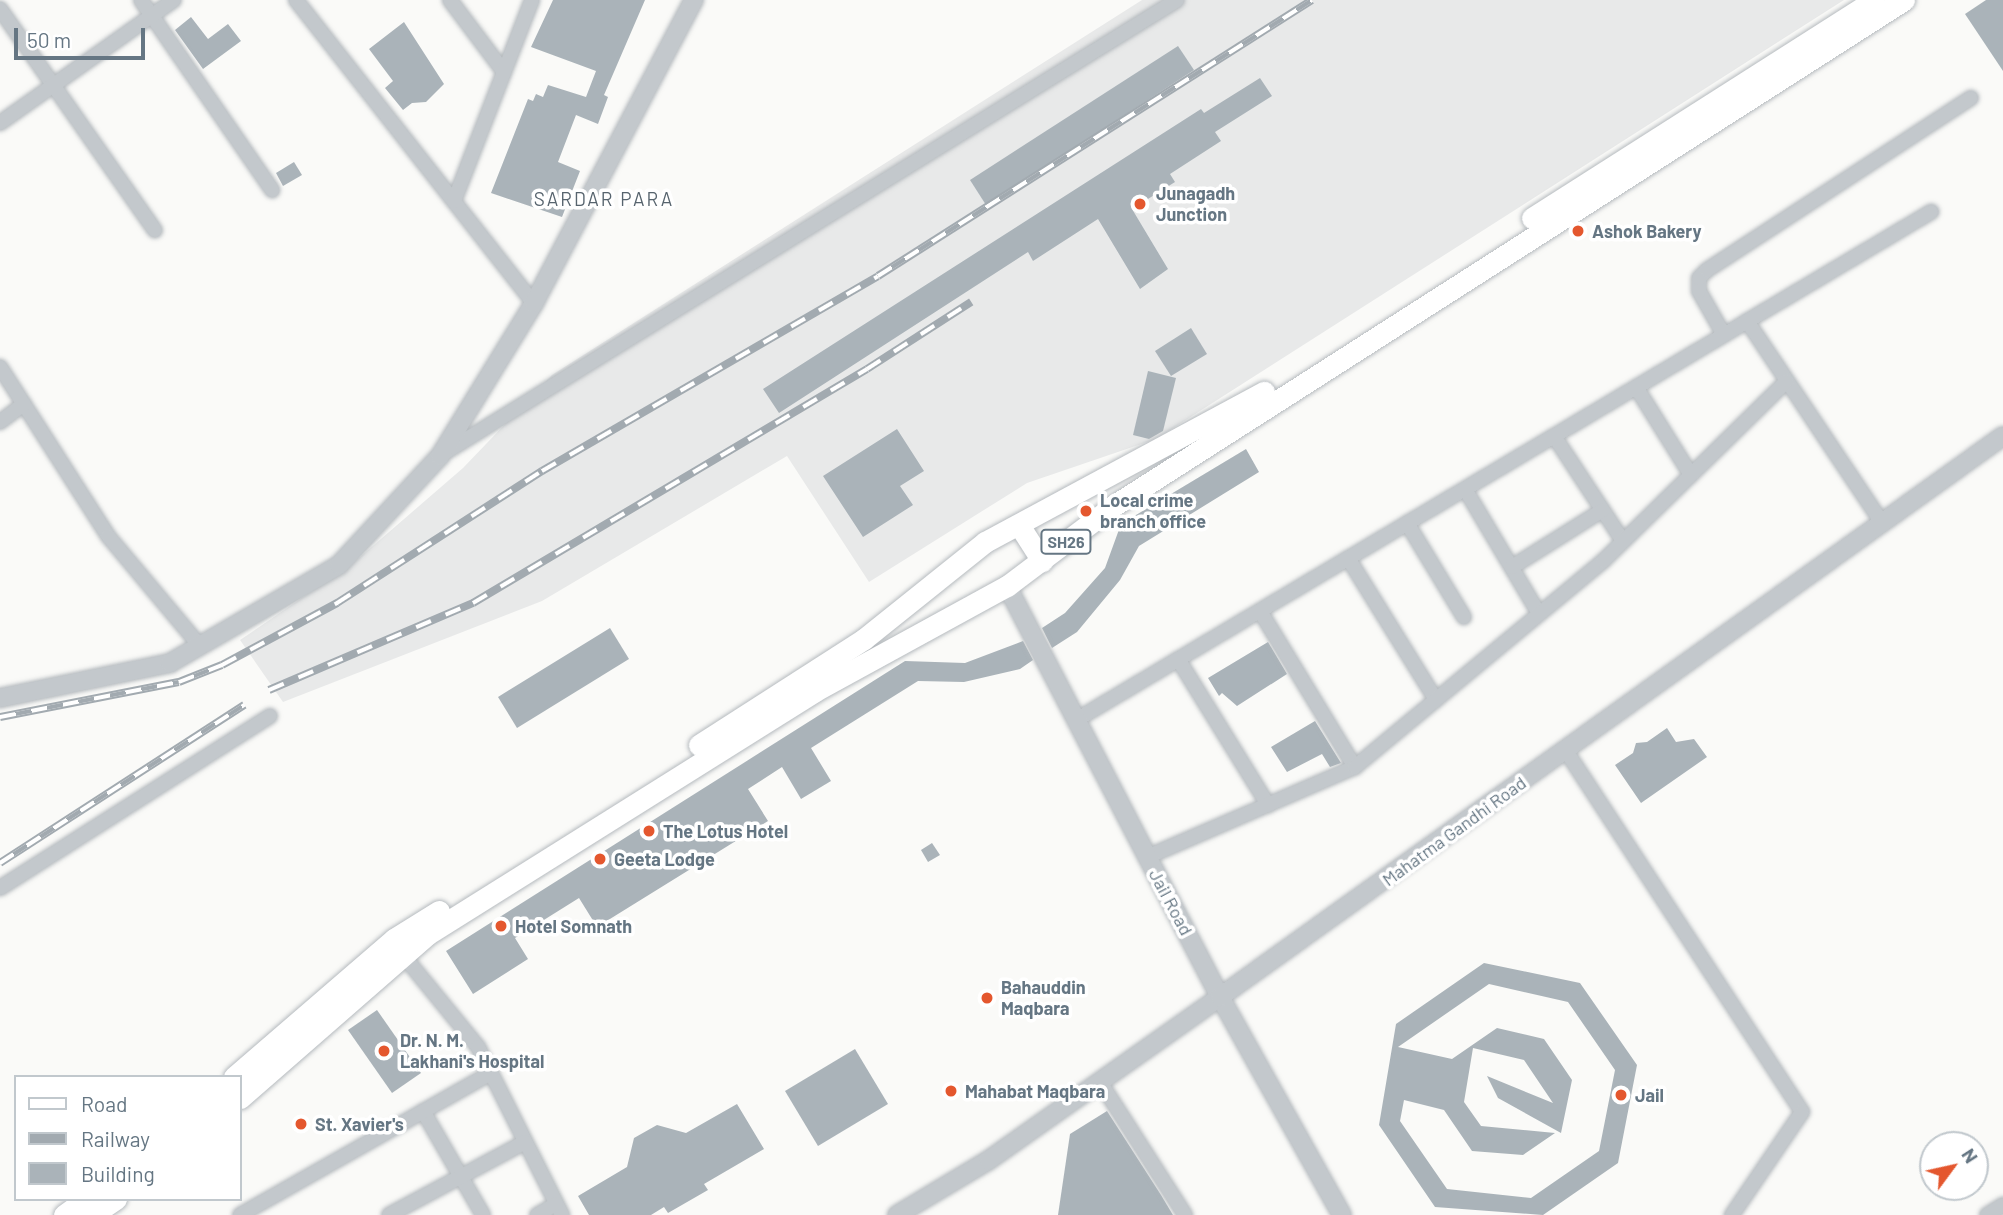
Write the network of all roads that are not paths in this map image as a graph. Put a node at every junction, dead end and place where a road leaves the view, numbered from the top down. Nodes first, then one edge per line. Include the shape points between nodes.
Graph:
1 (141, 0) edge
2 (174, 0) edge
3 (296, 0) edge
4 (450, 0) edge
5 (532, 0) edge
6 (694, 0) edge
7 (1177, 0) edge
8 (1874, 0) edge
9 (1904, 0) edge
10 (0, 9) edge
11 (152, 16) junction
12 (504, 72) junction
13 (52, 86) junction
14 (1971, 98) dead end
15 (0, 123) edge
16 (272, 190) dead end
17 (454, 201) junction
18 (1931, 212) dead end
19 (155, 230) dead end
20 (534, 303) junction
21 (1747, 321) junction
22 (1724, 335) junction
23 (0, 367) edge
24 (1787, 381) junction
25 (1636, 387) junction
26 (24, 404) junction
27 (0, 422) edge
28 (1554, 436) junction
29 (2003, 436) edge
30 (440, 456) junction
31 (1691, 475) junction
32 (1465, 489) junction
33 (1603, 510) junction
34 (1408, 523) junction
35 (1882, 523) junction
36 (1019, 525) junction
37 (1623, 541) junction
38 (1348, 558) junction
39 (1042, 561) junction
40 (1512, 567) junction
41 (1007, 586) junction
42 (924, 591) junction
43 (1260, 611) junction
44 (1538, 612) junction
45 (1464, 617) dead end
46 (942, 620) junction
47 (200, 646) junction
48 (1178, 659) junction
49 (0, 698) edge
50 (1436, 700) junction
51 (270, 716) dead end
52 (1076, 720) junction
53 (1566, 751) junction
54 (1355, 767) junction
55 (1268, 805) junction
56 (1147, 857) junction
57 (0, 888) edge
58 (403, 955) junction
59 (1220, 997) junction
60 (491, 1073) junction
61 (236, 1075) edge
62 (1100, 1082) junction
63 (242, 1095) edge
64 (423, 1111) junction
65 (525, 1142) junction
66 (461, 1177) junction
67 (83, 1201) edge
68 (113, 1201) edge
69 (2003, 1205) edge
70 (559, 1210) edge
71 (64, 1215) edge
72 (92, 1215) edge
73 (240, 1215) edge
74 (389, 1215) edge
75 (483, 1215) edge
76 (537, 1215) edge
77 (897, 1215) edge
78 (1185, 1215) edge
79 (1342, 1215) edge
80 (1732, 1215) edge
81 (1987, 1215) edge

1 - 11 street
2 - 11 street
3 - 17 street
4 - 12 street
5 - 12 street
6 - 20 street
7 - 30 street
8 - 36 main road, SH26 via 1273,387
9 - 39 main road, SH26 via 1112,506
10 - 13 street
11 - 13 street
11 - 16 street
12 - 17 street
13 - 15 street
13 - 19 street
14 - 22 street via 1707,270 1699,278 1699,291
17 - 20 street
18 - 21 street
20 - 30 street
21 - 22 street
21 - 24 street
22 - 25 street
23 - 26 street
24 - 31 street
24 - 35 street
25 - 28 street
25 - 31 street
26 - 27 street
26 - 47 street via 108,536
28 - 32 street
28 - 33 street
29 - 35 street, Mahatma Gandhi Road
30 - 47 street via 339,565
31 - 37 street
32 - 34 street
32 - 40 street
33 - 37 street
33 - 40 street
34 - 38 street
34 - 45 street
35 - 53 street, Mahatma Gandhi Road
36 - 39 main road
36 - 42 main road, SH26 via 985,542
37 - 44 street
38 - 43 street
38 - 50 street
39 - 41 main road, SH26
40 - 44 street
41 - 46 main road, SH26
41 - 52 street, Jail Road
42 - 46 main road
42 - 61 main road, SH26 via 864,639 394,939
43 - 48 street
43 - 54 street
44 - 50 street
46 - 58 main road, SH26 via 683,771 428,934
47 - 49 street via 170,663
48 - 52 street
48 - 55 street
50 - 54 street
51 - 57 street
52 - 56 street, Jail Road
53 - 59 street, Mahatma Gandhi Road
53 - 80 street via 1797,1098 1802,1112 1798,1121
54 - 55 street
55 - 56 street
56 - 59 street, Jail Road
58 - 60 street via 478,1047
58 - 63 main road, SH26
59 - 62 street, Mahatma Gandhi Road
59 - 79 street, Jail Road
60 - 64 street
60 - 65 street
62 - 77 street, Mahatma Gandhi Road via 989,1160
62 - 78 street
64 - 66 street
64 - 73 street
65 - 66 street
65 - 70 street
66 - 74 street
66 - 75 street
67 - 71 main road
68 - 72 main road
69 - 81 street
70 - 76 street

